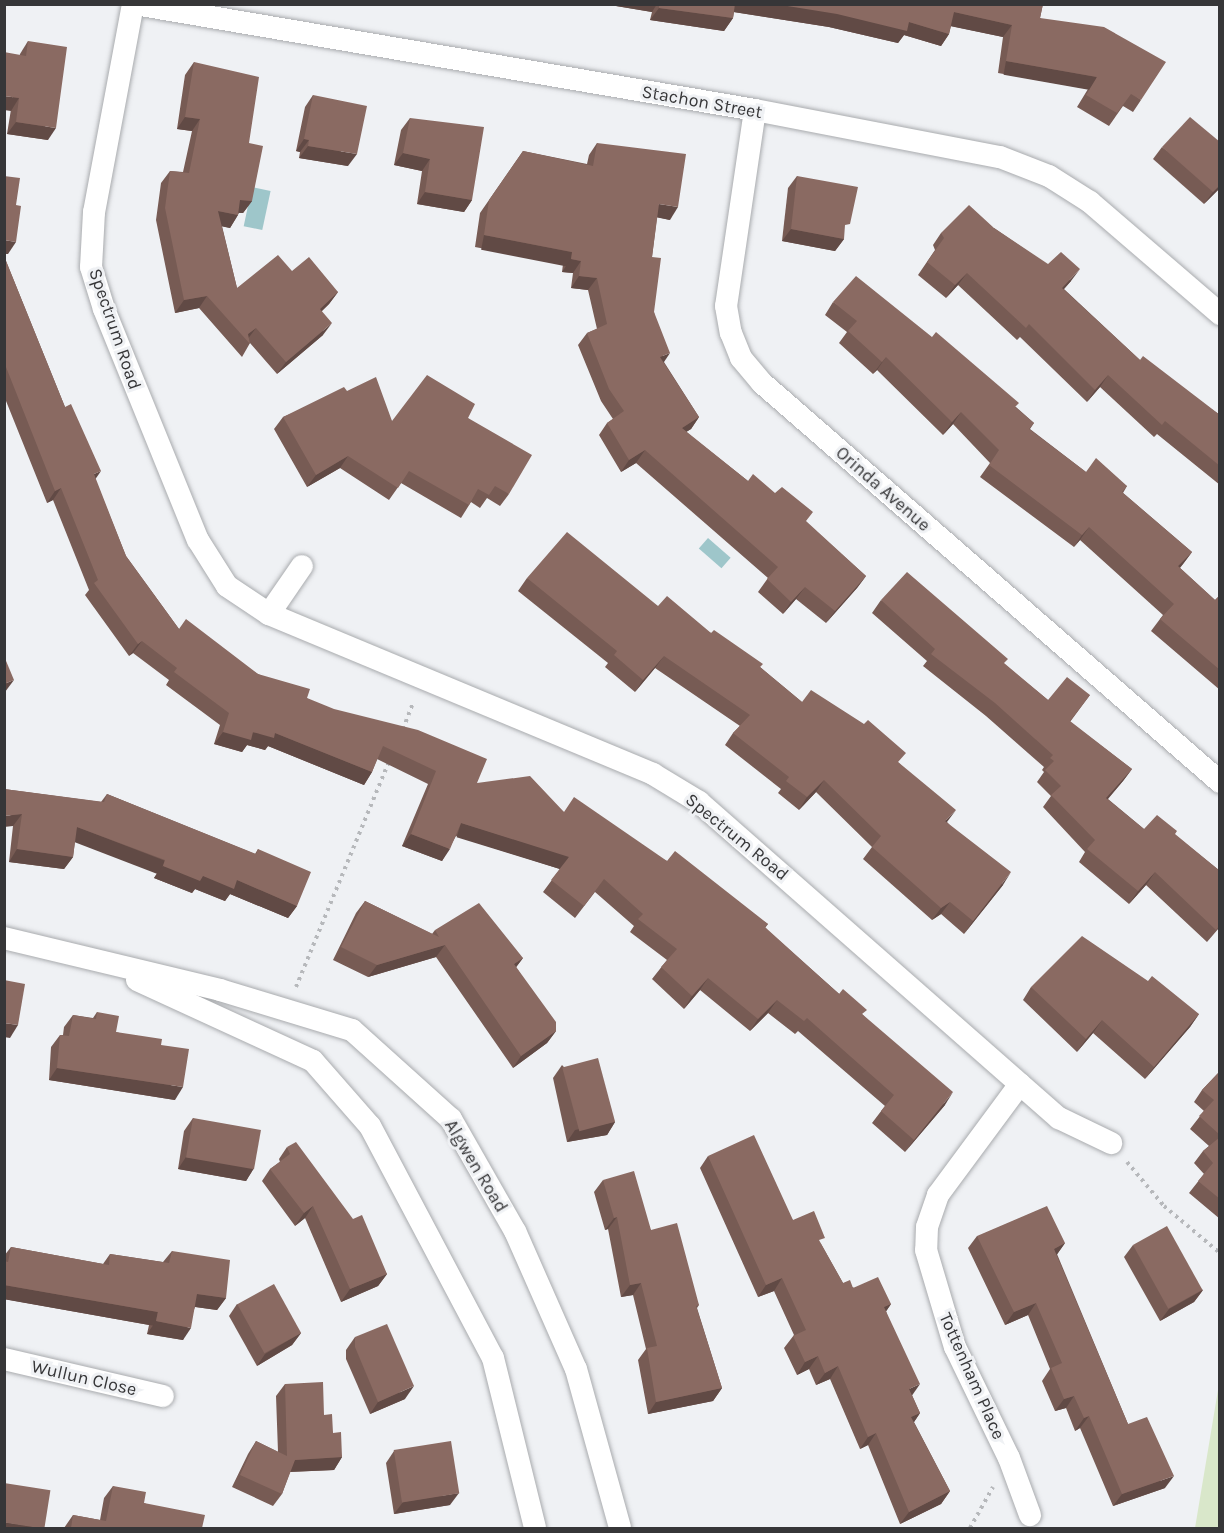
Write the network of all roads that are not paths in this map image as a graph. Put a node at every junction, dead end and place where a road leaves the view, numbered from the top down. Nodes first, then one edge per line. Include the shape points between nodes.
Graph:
1 (134, 4) edge
2 (755, 110) junction
3 (1220, 314) edge
4 (302, 566) dead end
5 (269, 614) junction
6 (1220, 782) edge
7 (4, 938) edge
8 (84, 955) junction
9 (1020, 1084) junction
10 (1112, 1143) road end
11 (4, 1359) edge
12 (164, 1396) dead end
13 (1030, 1515) dead end
14 (534, 1528) edge
15 (620, 1528) edge

1 - 2 street, Stachon Street
1 - 5 street, Spectrum Road via 94,212 91,267 108,319 198,540 227,586
2 - 3 street, Stachon Street via 1000,157 1049,176 1090,202
2 - 6 street, Orinda Avenue via 726,306 730,333 741,358 762,383
4 - 5 street
5 - 9 street, Spectrum Road via 653,774 699,802
7 - 8 street, Algwen Road
8 - 14 street, Algwen Road via 313,1060 370,1126 493,1358
8 - 15 street, Algwen Road via 352,1030 451,1119 515,1231 576,1369
9 - 10 street, Spectrum Road via 1059,1118
9 - 13 street, Tottenham Place via 938,1195 927,1227 926,1250 955,1347 1009,1458
11 - 12 street, Wullun Close

